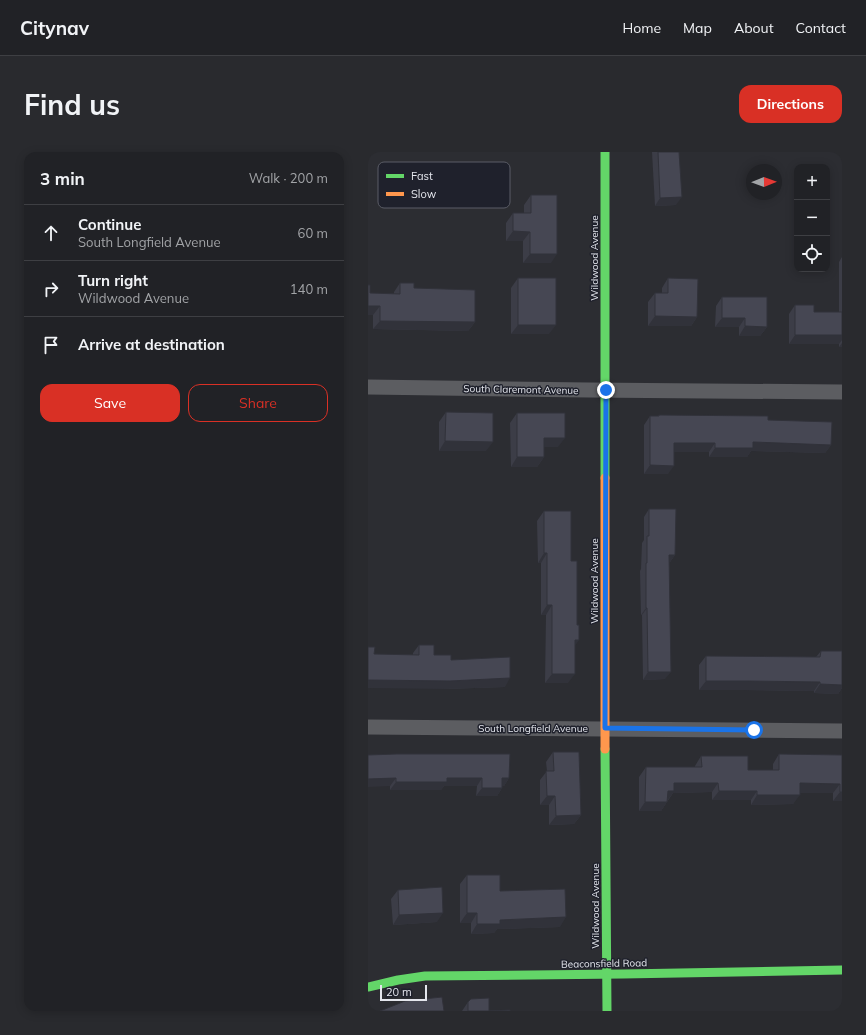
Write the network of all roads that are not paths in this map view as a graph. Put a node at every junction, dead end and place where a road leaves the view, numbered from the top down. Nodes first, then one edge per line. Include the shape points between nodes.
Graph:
1 (605, 152) edge
2 (368, 387) edge
3 (606, 390) junction
4 (842, 392) edge
5 (368, 727) edge
6 (605, 728) junction
7 (842, 731) edge
8 (842, 970) edge
9 (607, 974) junction
10 (368, 987) edge
11 (607, 1011) edge

1 - 3 street, Wildwood Avenue
2 - 3 street, South Claremont Avenue
3 - 4 street, South Claremont Avenue
3 - 6 street, Wildwood Avenue
5 - 6 street, South Longfield Avenue
6 - 7 street, South Longfield Avenue
6 - 9 street, Wildwood Avenue
8 - 9 street, Beaconsfield Road
9 - 10 street, Beaconsfield Road via 425,976
9 - 11 street, Wildwood Avenue

